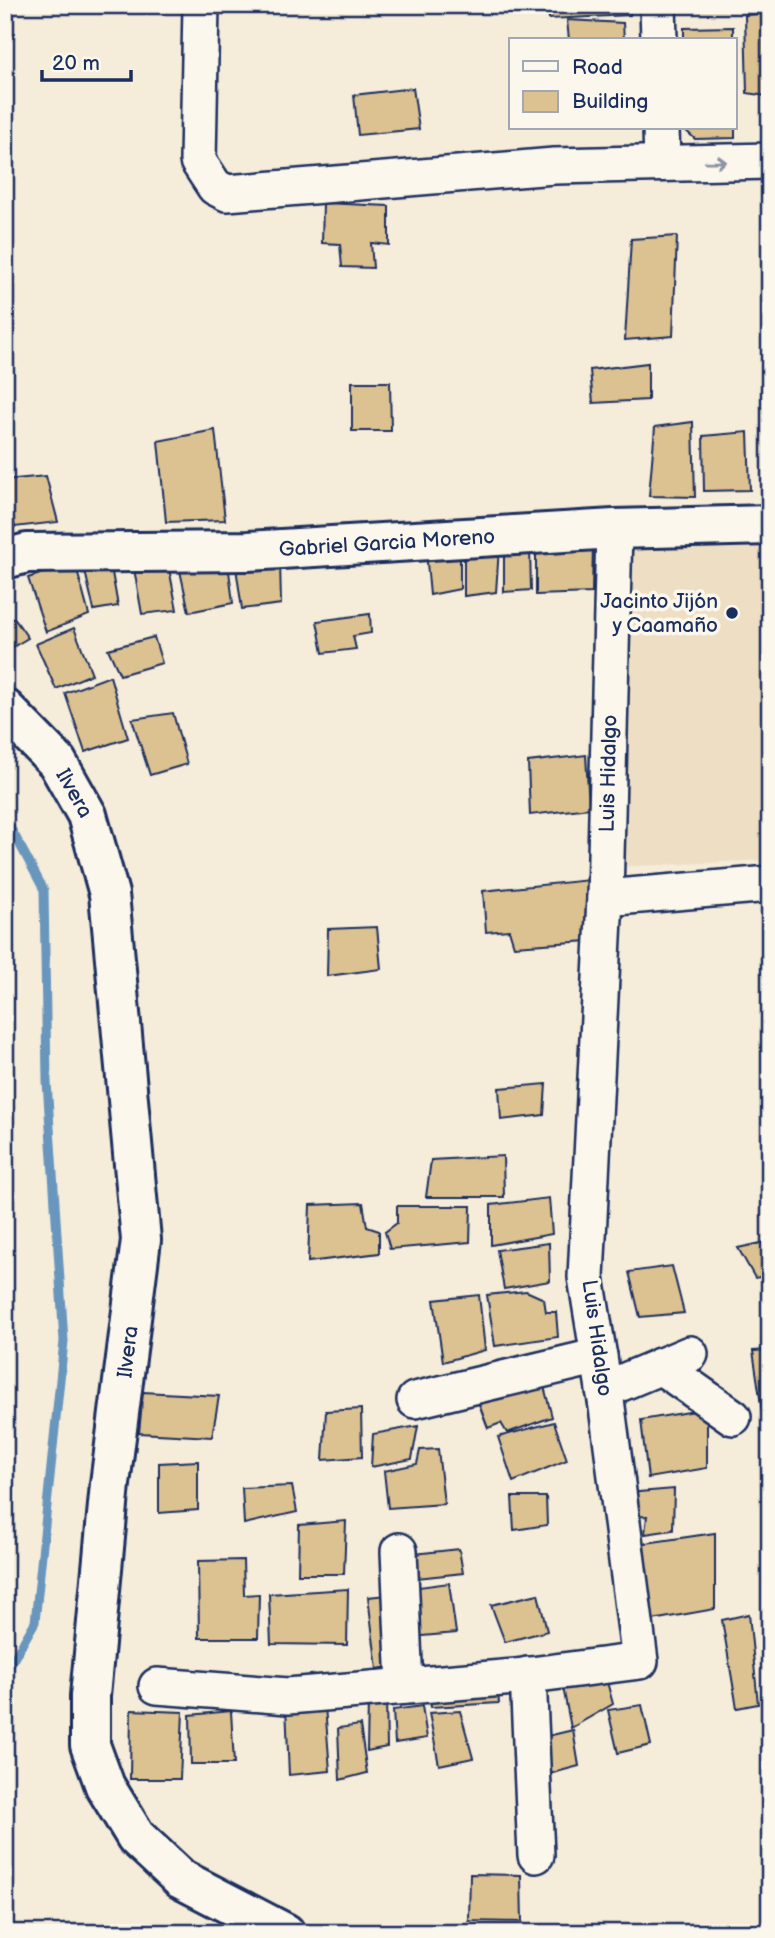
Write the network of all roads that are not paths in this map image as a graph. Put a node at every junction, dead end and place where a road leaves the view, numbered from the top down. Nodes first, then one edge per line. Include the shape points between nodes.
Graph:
1 (201, 5) edge
2 (659, 5) edge
3 (659, 38) edge
4 (661, 130) edge
5 (770, 162) edge
6 (662, 163) junction
7 (770, 525) edge
8 (614, 529) junction
9 (5, 559) edge
10 (5, 709) edge
11 (770, 884) edge
12 (605, 898) junction
13 (599, 1356) junction
14 (604, 1390) junction
15 (415, 1399) dead end
16 (733, 1417) dead end
17 (399, 1551) dead end
18 (528, 1675) junction
19 (157, 1686) dead end
20 (405, 1686) junction
21 (536, 1855) dead end
22 (285, 1933) edge

1 - 6 street via 198,161 215,187 227,194 554,166
2 - 3 street
4 - 6 street
6 -> 5 street
7 - 8 street, Gabriel Garcia Moreno
8 - 9 street, Gabriel Garcia Moreno via 248,551 27,553
8 - 12 street, Luis Hidalgo
10 - 22 street, Ilvera via 57,762 81,804 109,894 141,1240 110,1484 90,1696 90,1745 105,1786 136,1837 181,1879
11 - 12 street
12 - 13 street, Luis Hidalgo via 586,1277
13 - 14 street, Luis Hidalgo
13 - 15 street
14 - 16 street via 675,1360
14 - 18 street, Luis Hidalgo via 640,1661
17 - 20 street
18 - 20 street, Luis Hidalgo
18 - 21 street
19 - 20 street, Luis Hidalgo via 288,1696

